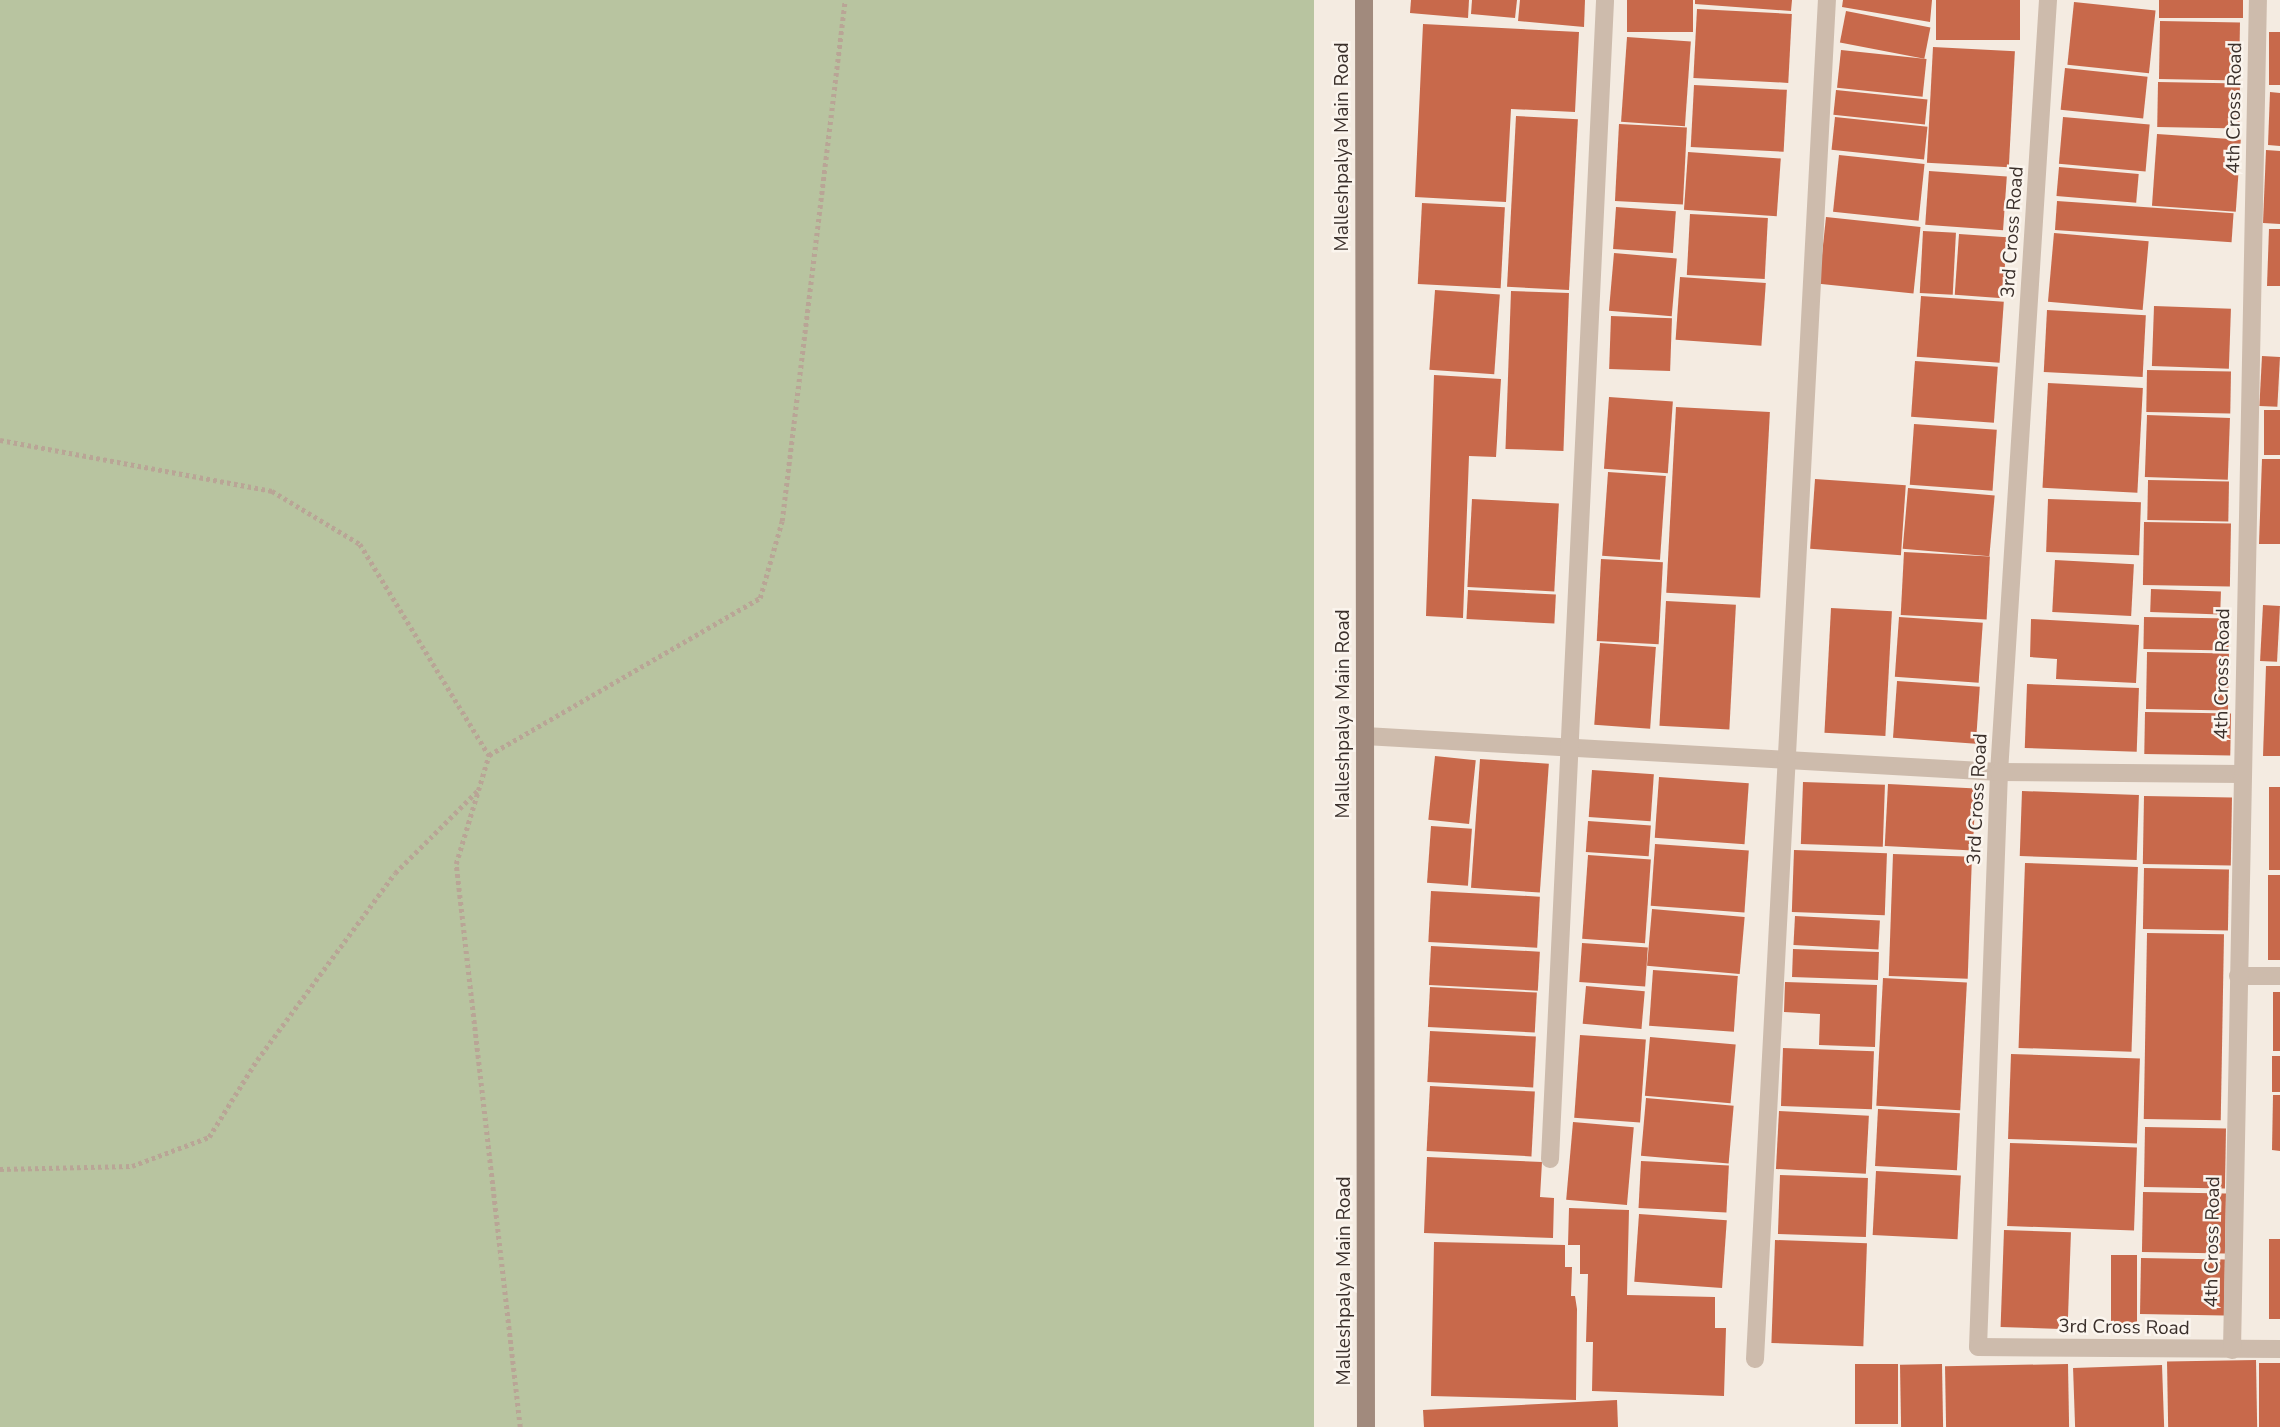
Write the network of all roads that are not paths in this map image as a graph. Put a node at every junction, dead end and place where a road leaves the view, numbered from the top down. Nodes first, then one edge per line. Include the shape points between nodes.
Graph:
1 (1364, 0) edge
2 (1605, 0) edge
3 (1827, 0) edge
4 (2048, 0) edge
5 (2258, 0) edge
6 (1365, 736) junction
7 (1569, 747) junction
8 (1785, 759) junction
9 (1999, 772) junction
10 (2242, 774) junction
11 (2238, 975) junction
12 (2280, 976) edge
13 (1550, 1159) dead end
14 (2280, 1349) edge
15 (2232, 1350) junction
16 (1755, 1359) dead end
17 (1366, 1427) edge

1 - 6 main road, Malleshpalya Main Road
2 - 7 street
3 - 8 street
4 - 9 street, 3rd Cross Road
5 - 10 street, 4th Cross Road
6 - 7 street
6 - 17 main road, Malleshpalya Main Road
7 - 8 street
7 - 13 street
8 - 9 street
8 - 16 street
9 - 10 street
9 - 15 street, 3rd Cross Road via 1978,1347
10 - 11 street, 4th Cross Road
11 - 12 street
11 - 15 street, 4th Cross Road
14 - 15 street

